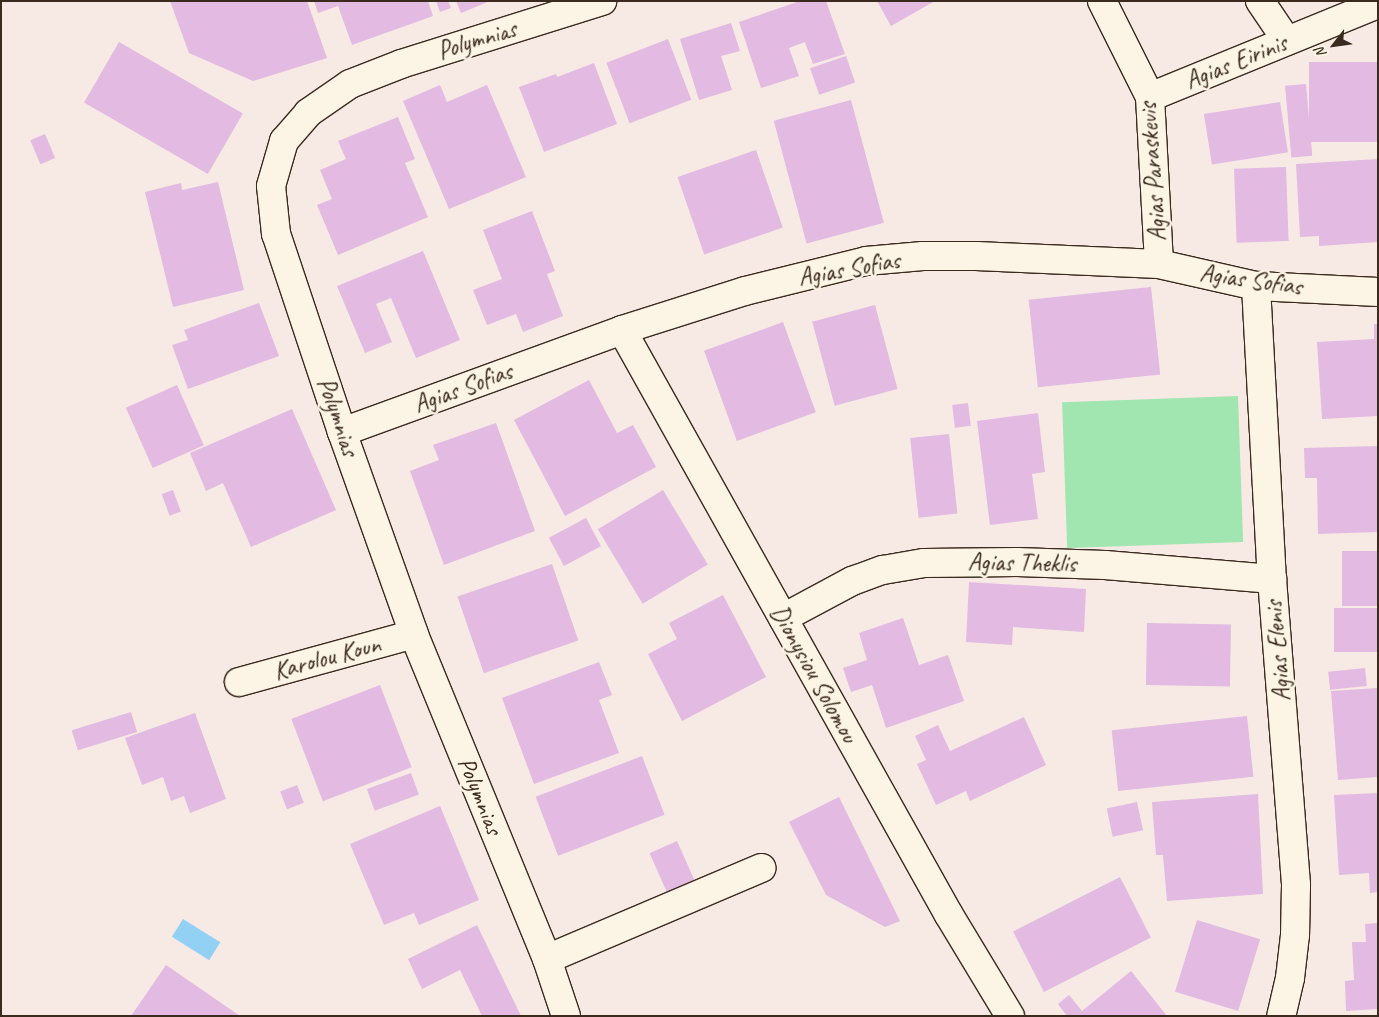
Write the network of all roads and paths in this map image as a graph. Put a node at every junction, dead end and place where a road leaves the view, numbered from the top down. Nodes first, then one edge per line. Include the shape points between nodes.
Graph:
1 (602, 1) edge
2 (1102, 1) edge
3 (1260, 1) edge
4 (1378, 4) edge
5 (1287, 41) junction
6 (1150, 97) junction
7 (1159, 264) junction
8 (1256, 286) junction
9 (1378, 292) edge
10 (622, 330) junction
11 (342, 432) junction
12 (1272, 579) junction
13 (783, 618) junction
14 (414, 634) junction
15 (239, 682) dead end
16 (761, 868) dead end
17 (547, 959) junction
18 (566, 1016) edge
19 (1010, 1016) edge
20 (1281, 1016) edge

1 - 11 street, Polymnias via 401,64 350,84 308,113 284,141 272,186 276,234
2 - 6 street, Agias Paraskevis
3 - 5 street
4 - 5 street, Agias Eirinis
5 - 6 street, Agias Eirinis
6 - 7 street, Agias Paraskevis
7 - 8 street, Agias Sofias
7 - 10 street, Agias Sofias via 976,256 866,261 744,291
8 - 9 street, Agias Sofias
8 - 12 street, Agias Elenis
10 - 11 street, Agias Sofias
10 - 13 street, Dionysiou Solomou
11 - 14 street, Polymnias
12 - 13 street, Agias Theklis via 1105,565 924,563 883,570 852,581
12 - 20 street, Agias Elenis via 1296,885 1294,944
13 - 19 street, Dionysiou Solomou via 949,915
14 - 15 street, Karolou Koun
14 - 17 street, Polymnias
16 - 17 street
17 - 18 street, Polymnias

